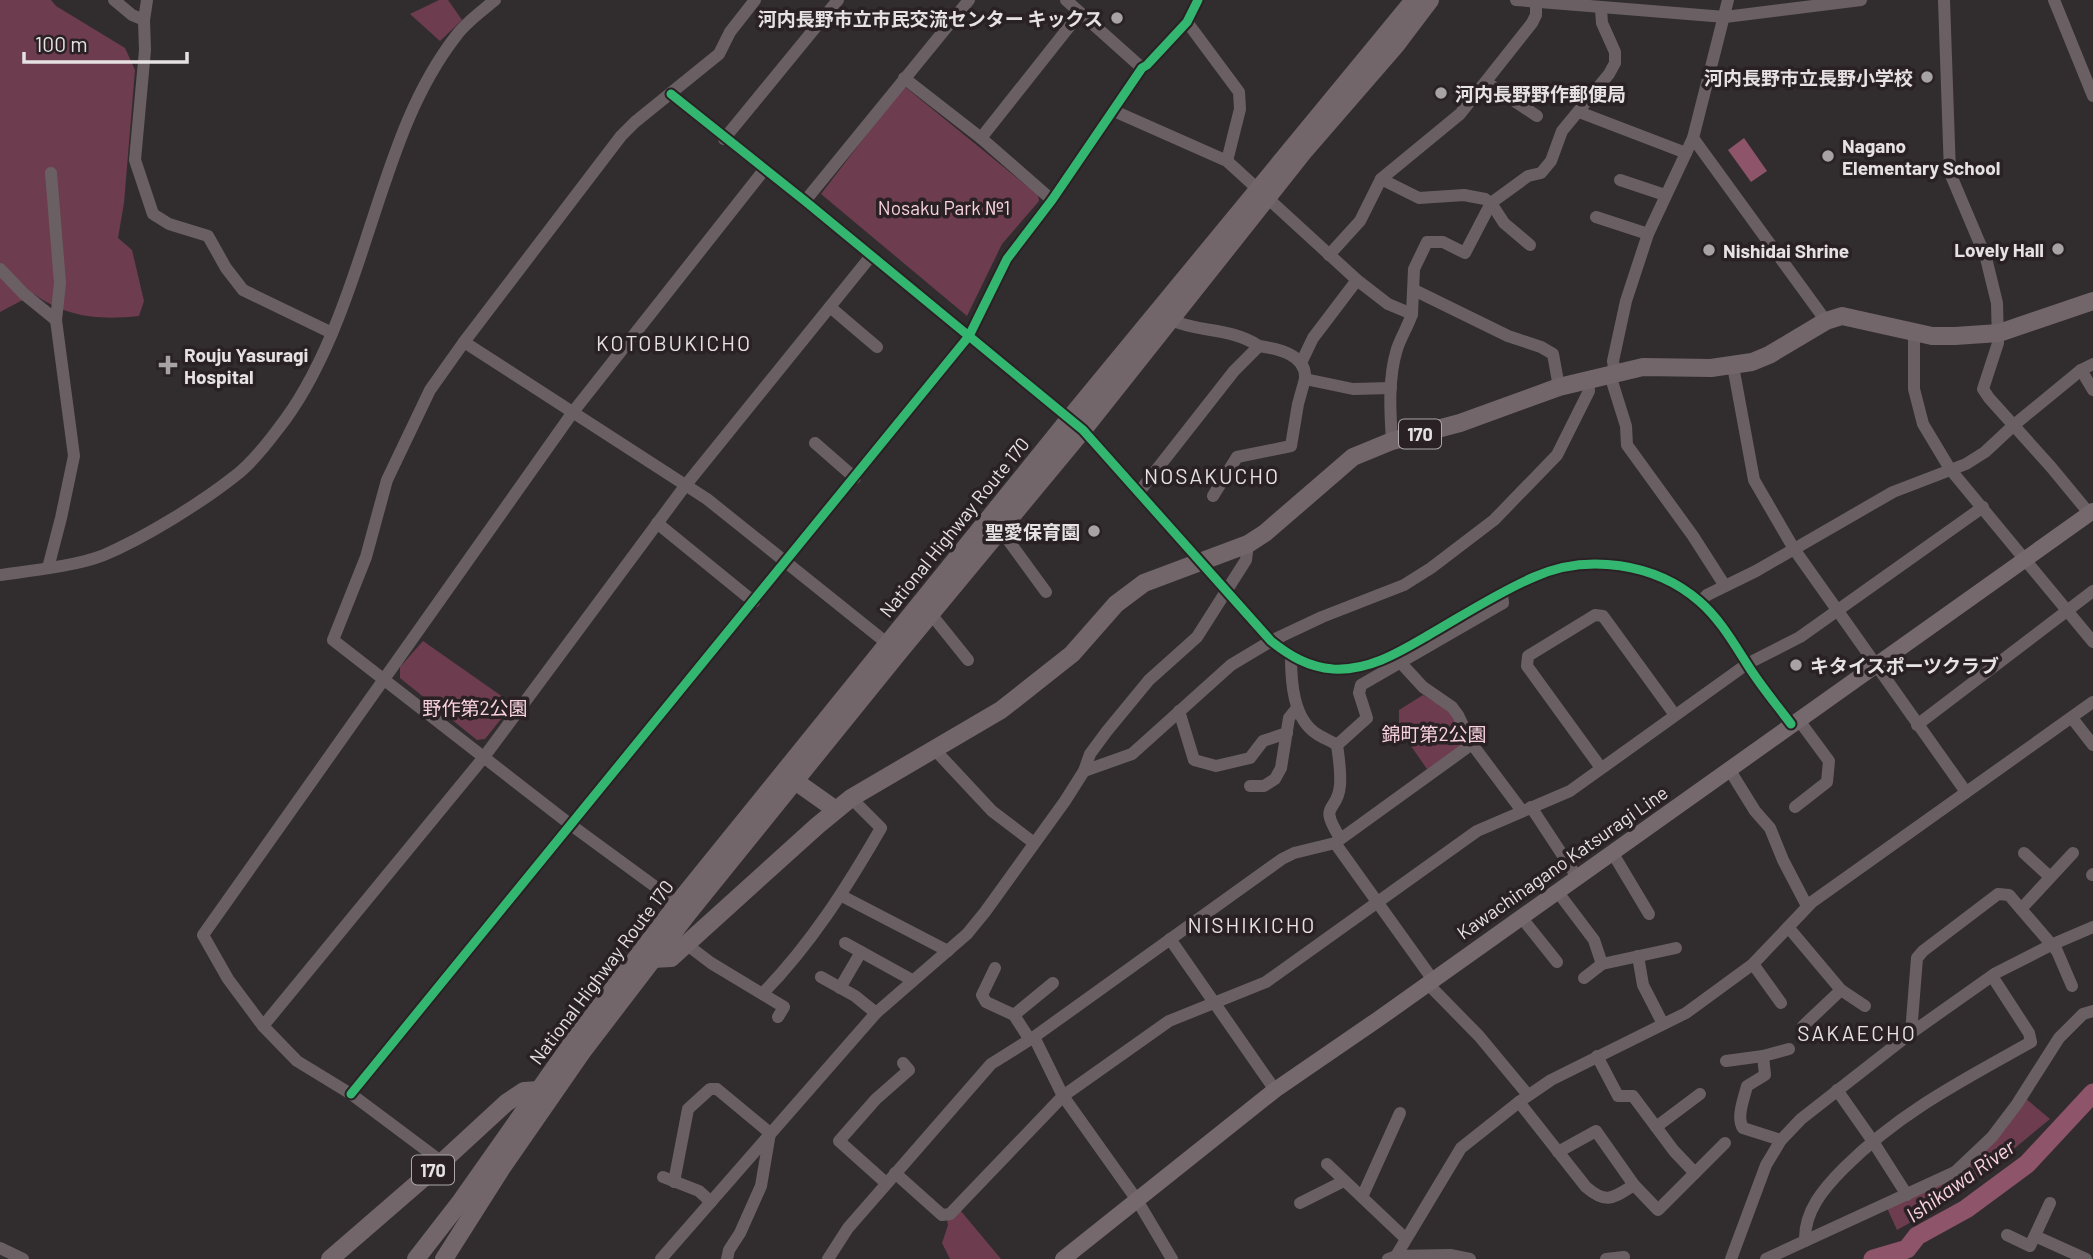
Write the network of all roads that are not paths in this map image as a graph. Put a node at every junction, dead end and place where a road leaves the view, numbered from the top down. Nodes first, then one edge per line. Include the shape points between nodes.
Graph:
1 (114, 0) edge
2 (147, 0) edge
3 (495, 0) edge
4 (755, 0) edge
5 (838, 0) edge
6 (969, 0) edge
7 (1066, 0) edge
8 (1198, 0) edge
9 (1414, 0) edge
10 (1430, 0) edge
11 (1516, 0) edge
12 (1728, 0) edge
13 (1861, 0) edge
14 (1944, 0) edge
15 (2054, 0) edge
16 (1536, 2) junction
17 (1554, 2) edge
18 (1601, 9) junction
19 (1080, 13) junction
20 (1725, 17) junction
21 (144, 20) junction
22 (1187, 22) junction
23 (1142, 68) junction
24 (904, 78) junction
25 (1486, 82) junction
26 (671, 94) junction
27 (2093, 96) edge
28 (1114, 111) junction
29 (1579, 112) junction
30 (1537, 116) dead end
31 (724, 138) junction
32 (981, 138) junction
33 (1693, 138) junction
34 (1686, 153) junction
35 (1227, 161) junction
36 (764, 170) junction
37 (51, 173) dead end
38 (1381, 179) junction
39 (1620, 180) dead end
40 (1263, 195) junction
41 (1665, 195) junction
42 (1052, 200) junction
43 (805, 201) junction
44 (1491, 203) junction
45 (1596, 217) dead end
46 (1648, 234) junction
47 (1530, 245) dead end
48 (1329, 255) junction
49 (871, 256) junction
50 (0, 269) edge
51 (1357, 280) junction
52 (1414, 290) junction
53 (2093, 300) edge
54 (830, 307) junction
55 (1412, 313) junction
56 (56, 320) junction
57 (1171, 320) junction
58 (1826, 321) junction
59 (1914, 332) junction
60 (331, 333) junction
61 (1999, 333) junction
62 (969, 336) junction
63 (464, 342) junction
64 (1259, 346) junction
65 (877, 347) dead end
66 (1301, 363) junction
67 (2093, 364) edge
68 (1733, 366) junction
69 (2081, 370) junction
70 (1612, 374) junction
71 (1305, 379) junction
72 (1588, 380) junction
73 (1559, 387) junction
74 (1391, 388) junction
75 (2093, 390) edge
76 (573, 412) junction
77 (1076, 424) junction
78 (2014, 425) junction
79 (1392, 441) junction
80 (815, 443) dead end
81 (1950, 469) junction
82 (855, 478) junction
83 (685, 486) junction
84 (1139, 492) junction
85 (1213, 496) dead end
86 (1983, 507) junction
87 (2091, 512) edge
88 (657, 523) junction
89 (1000, 529) junction
90 (1248, 544) junction
91 (1794, 549) junction
92 (2026, 558) junction
93 (787, 562) junction
94 (1201, 563) junction
95 (48, 568) junction
96 (0, 575) edge
97 (1725, 586) junction
98 (1225, 590) junction
99 (2093, 591) edge
100 (1046, 592) dead end
101 (1502, 594) junction
102 (754, 602) junction
103 (1700, 602) junction
104 (2067, 610) junction
105 (1838, 611) junction
106 (931, 614) junction
107 (1271, 641) junction
108 (2093, 642) edge
109 (893, 648) junction
110 (1291, 656) junction
111 (968, 660) dead end
112 (1400, 662) junction
113 (1747, 664) junction
114 (1877, 666) junction
115 (383, 681) junction
116 (2093, 702) edge
117 (1297, 708) junction
118 (1180, 711) junction
119 (1675, 715) junction
120 (2072, 718) junction
121 (1795, 722) junction
122 (1917, 725) junction
123 (1287, 733) junction
124 (1472, 744) junction
125 (1338, 745) junction
126 (2093, 746) edge
127 (935, 750) junction
128 (484, 757) junction
129 (1601, 768) junction
130 (1729, 769) junction
131 (1084, 771) junction
132 (790, 778) junction
133 (1250, 786) dead end
134 (1966, 792) junction
135 (851, 798) junction
136 (1795, 807) dead end
137 (1526, 809) junction
138 (836, 810) junction
139 (571, 825) junction
140 (1337, 840) junction
141 (1034, 843) junction
142 (1612, 852) junction
143 (2024, 853) dead end
144 (2073, 853) dead end
145 (1577, 877) junction
146 (2050, 877) junction
147 (1557, 891) junction
148 (842, 896) junction
149 (1376, 903) junction
150 (1807, 906) junction
151 (684, 908) junction
152 (2021, 909) junction
153 (1650, 914) dead end
154 (1521, 917) junction
155 (1788, 927) junction
156 (2093, 928) edge
157 (1170, 939) junction
158 (845, 943) dead end
159 (686, 944) junction
160 (2052, 945) junction
161 (1676, 948) dead end
162 (948, 951) junction
163 (861, 953) junction
164 (1637, 956) junction
165 (653, 959) junction
166 (1557, 961) dead end
167 (1602, 964) junction
168 (1753, 964) junction
169 (995, 968) dead end
170 (1992, 976) junction
171 (821, 977) dead end
172 (1584, 978) dead end
173 (912, 980) junction
174 (1430, 981) junction
175 (1054, 983) dead end
176 (2072, 986) dead end
177 (840, 988) junction
178 (1841, 990) junction
179 (763, 993) junction
180 (1215, 1003) junction
181 (1781, 1003) dead end
182 (1865, 1006) dead end
183 (2093, 1011) edge
184 (876, 1013) junction
185 (1014, 1014) junction
186 (778, 1017) dead end
187 (1663, 1024) junction
188 (263, 1026) junction
189 (1803, 1026) dead end
190 (1911, 1033) junction
191 (1032, 1039) junction
192 (1789, 1049) dead end
193 (1597, 1056) junction
194 (1763, 1056) junction
195 (1726, 1061) dead end
196 (903, 1063) dead end
197 (1275, 1090) junction
198 (1837, 1090) junction
199 (351, 1094) junction
200 (544, 1094) junction
201 (1700, 1094) dead end
202 (1063, 1096) junction
203 (1524, 1098) junction
204 (1400, 1113) dead end
205 (1656, 1127) junction
206 (771, 1133) junction
207 (1781, 1140) junction
208 (1872, 1140) junction
209 (1725, 1143) dead end
210 (1558, 1152) junction
211 (442, 1163) junction
212 (1327, 1164) dead end
213 (1695, 1173) junction
214 (891, 1178) junction
215 (1344, 1181) junction
216 (1634, 1185) junction
217 (1906, 1195) junction
218 (1362, 1197) junction
219 (1137, 1200) junction
220 (711, 1202) junction
221 (1300, 1203) dead end
222 (2050, 1203) dead end
223 (2007, 1235) dead end
224 (2035, 1236) junction
225 (1405, 1238) junction
226 (1805, 1241) junction
227 (0, 1248) edge
228 (1624, 1257) dead end
229 (1393, 1258) edge
230 (23, 1259) edge
231 (330, 1259) edge
232 (416, 1259) edge
233 (444, 1259) edge
234 (662, 1259) edge
235 (727, 1259) edge
236 (828, 1259) edge
237 (1063, 1259) edge
238 (1172, 1259) edge
239 (1470, 1259) edge
240 (1606, 1259) edge
241 (1731, 1259) edge
242 (1766, 1259) edge
243 (2086, 1259) edge

1 - 21 street
2 - 21 street
3 - 60 street via 457,34 421,89
4 - 26 street via 719,54
5 - 31 street
6 - 24 street
7 - 19 street
8 - 22 street
9 - 40 highway, National Highway Route 170 / 170 via 1300,137
10 - 40 highway, National Highway Route 170 / 170 via 1396,46
11 - 16 street
12 - 20 street
13 - 20 street
14 - 61 street via 1950,173 1986,258
15 - 27 street
16 - 17 street
16 - 25 street via 1532,23
17 - 18 street
18 - 20 street
18 - 29 street via 1615,63
19 - 23 street
19 - 32 street
20 - 33 street
21 - 60 street via 135,160 153,214 208,236 243,290
22 - 23 street
22 - 35 street via 1239,92 1240,109
23 - 28 street
24 - 32 street
24 - 43 street
25 - 30 street
25 - 38 street via 1460,114
26 - 31 street
26 - 63 street via 621,136
28 - 35 street
28 - 42 street
29 - 34 street
29 - 44 street via 1562,131 1541,173 1528,176
31 - 36 street
32 - 42 street
33 - 34 street
33 - 58 street
34 - 41 street
35 - 40 street
36 - 43 street
36 - 76 street
37 - 56 street via 60,283
38 - 44 street via 1419,198 1464,195
38 - 48 street via 1360,221
39 - 41 street
40 - 48 street
40 - 57 highway, National Highway Route 170 / 170
40 - 77 highway, National Highway Route 170 / 170
41 - 46 street
42 - 62 street via 1007,259
43 - 49 street
44 - 47 street via 1504,223
44 - 52 street via 1465,253 1443,242 1427,242 1414,269
45 - 46 street
46 - 70 street via 1618,329
48 - 51 street
49 - 54 street
49 - 62 street
50 - 56 street
51 - 55 street via 1388,304
51 - 66 street via 1313,338
52 - 55 street
52 - 73 street via 1553,354
53 - 61 highway, National Highway Route 170 / 170
54 - 65 street
54 - 83 street
55 - 74 street via 1397,346
56 - 95 street via 74,456
57 - 64 street via 1231,332
57 - 77 highway, National Highway Route 170 / 170
58 - 59 highway, National Highway Route 170 / 170 via 1842,316 1861,318
58 - 68 highway, National Highway Route 170 / 170 via 1769,355
59 - 61 highway, National Highway Route 170 / 170 via 1955,336
59 - 81 street via 1918,407
60 - 95 street via 279,429 237,475 169,520 102,555
61 - 78 street via 1983,389
62 - 77 street
62 - 82 street
63 - 76 street
63 - 115 street via 430,390 392,467 366,557 333,640
64 - 66 street via 1288,353
64 - 84 street
66 - 71 street
67 - 69 street
68 - 70 highway, National Highway Route 170 / 170 via 1643,367
68 - 91 street via 1754,480
69 - 75 street
69 - 78 street
70 - 72 highway, National Highway Route 170 / 170
70 - 97 street via 1627,445
71 - 74 street via 1353,388
71 - 85 street via 1291,446 1237,457
72 - 73 highway, National Highway Route 170 / 170
72 - 107 street via 1589,391 1557,455 1494,520 1404,585
73 - 79 highway, National Highway Route 170 / 170 via 1460,423
74 - 79 street
76 - 83 street
76 - 115 street
77 - 84 street
77 - 89 highway, National Highway Route 170 / 170
77 - 109 highway, National Highway Route 170 / 170
78 - 81 street via 1985,452
78 - 87 street
79 - 90 highway, National Highway Route 170 / 170 via 1353,457
80 - 82 street
81 - 86 street
81 - 91 street via 1893,492
82 - 93 street
83 - 88 street
83 - 93 street
84 - 94 street
86 - 92 street
86 - 105 street
87 - 92 main road, Kawachinagano Katsuragi Line
88 - 102 street
88 - 128 street
89 - 100 street
89 - 106 highway, National Highway Route 170 / 170
90 - 94 highway, National Highway Route 170 / 170
90 - 98 street via 1245,560
91 - 97 street
91 - 105 street
92 - 104 street
92 - 114 main road, Kawachinagano Katsuragi Line
93 - 102 street
93 - 109 street
94 - 98 street
94 - 127 highway, National Highway Route 170 / 170 via 1144,583 1116,604 1072,654 1042,679
95 - 96 street
97 - 103 street
98 - 107 street
98 - 131 street via 1197,637 1149,680 1090,754
99 - 104 street
101 - 103 street via 1548,572 1611,565 1658,576
101 - 110 street via 1366,666 1333,668
101 - 112 street via 1503,603
102 - 139 street
103 - 113 street
104 - 108 street
104 - 122 street
105 - 113 street
105 - 114 street
106 - 109 highway, National Highway Route 170 / 170
106 - 111 street
107 - 110 street
107 - 118 street via 1231,665
109 - 132 highway, National Highway Route 170 / 170
110 - 117 street
112 - 124 street via 1423,687 1452,707
112 - 125 street via 1361,685 1367,718
113 - 119 street
113 - 121 street
114 - 121 main road, Kawachinagano Katsuragi Line
114 - 122 street
115 - 128 street
115 - 188 street via 202,935
116 - 120 street
117 - 123 street via 1289,718
117 - 125 street via 1308,726
118 - 123 street via 1194,760 1216,766 1250,758 1263,741
118 - 131 street via 1132,754
119 - 129 street
119 - 129 street via 1603,616 1595,615 1528,656 1527,666
120 - 126 street
120 - 134 street
121 - 130 main road, Kawachinagano Katsuragi Line
121 - 136 street via 1829,761 1827,782
122 - 134 street
123 - 133 street via 1275,779 1264,786
124 - 137 street
124 - 140 street
125 - 140 street via 1340,789 1329,811
127 - 135 highway, National Highway Route 170 / 170
127 - 141 street via 992,811
128 - 139 street
128 - 188 street
129 - 137 street via 1570,791
130 - 142 main road, Kawachinagano Katsuragi Line
130 - 150 street via 1770,828
131 - 141 street
132 - 138 highway
132 - 151 highway, National Highway Route 170 / 170
134 - 150 street
135 - 138 highway, National Highway Route 170 / 170
135 - 148 street via 881,828
137 - 145 street
137 - 149 street via 1477,831
138 - 159 highway, National Highway Route 170 / 170
139 - 151 street
139 - 199 street
140 - 149 street
140 - 157 street via 1282,859
141 - 162 street via 985,912
142 - 145 main road, Kawachinagano Katsuragi Line
142 - 153 street
143 - 146 street
144 - 146 street
145 - 147 main road, Kawachinagano Katsuragi Line
146 - 152 street
147 - 154 main road, Kawachinagano Katsuragi Line
147 - 167 street via 1594,940
148 - 162 street
148 - 179 street via 790,966
149 - 174 street
149 - 180 street via 1266,982
150 - 155 street
151 - 165 highway, National Highway Route 170 / 170
151 - 200 highway, National Highway Route 170 / 170
152 - 160 street
152 - 190 street via 2009,895 1998,894 1923,951 1917,958
154 - 166 street
154 - 174 main road, Kawachinagano Katsuragi Line
155 - 168 street
155 - 178 street
156 - 160 street
157 - 180 street
157 - 191 street
158 - 163 street
159 - 165 highway, National Highway Route 170 / 170 via 671,958
159 - 179 street
160 - 170 street
160 - 176 street
161 - 164 street
162 - 173 street
163 - 173 street
163 - 177 street
164 - 167 street
164 - 187 street via 1643,985
165 - 200 highway, National Highway Route 170 / 170
167 - 172 street
168 - 181 street
168 - 187 street via 1686,1013
169 - 185 street via 982,995 986,1002
170 - 190 street
170 - 208 street via 2031,1042 1940,1092
171 - 177 street
173 - 184 street
174 - 197 main road, Kawachinagano Katsuragi Line
174 - 203 street via 1479,1036
175 - 185 street
177 - 184 street
178 - 182 street
178 - 189 street
179 - 186 street via 784,1007
180 - 197 street
180 - 202 street via 1169,1021
183 - 217 street via 2083,1014 2059,1038 2017,1104 1973,1157 1955,1172
184 - 206 street
185 - 191 street
187 - 193 street
188 - 199 street via 297,1061
190 - 198 street
191 - 202 street
191 - 214 street via 981,1073
192 - 194 street
193 - 203 street
193 - 205 street via 1618,1096 1633,1096
194 - 195 street
194 - 207 street via 1765,1075 1747,1086 1740,1124
196 - 214 street via 909,1070 839,1141
197 - 219 main road, Kawachinagano Katsuragi Line
198 - 207 street
198 - 208 street
199 - 211 street
200 - 211 highway, National Highway Route 170 / 170 via 524,1091 506,1103
200 - 232 highway, National Highway Route 170 / 170
200 - 233 highway, National Highway Route 170 / 170
201 - 205 street
202 - 214 street via 950,1214 942,1215
202 - 219 street
203 - 210 street
203 - 225 street via 1461,1148
204 - 218 street
205 - 213 street
206 - 220 street
206 - 220 street via 717,1089 710,1089 688,1109 668,1179 699,1191
206 - 235 street via 761,1186
207 - 241 street via 1759,1183
208 - 217 street
208 - 226 street via 1816,1200 1804,1228
209 - 213 street
210 - 216 street via 1599,1198 1612,1198
210 - 216 street via 1596,1131
211 - 231 highway, National Highway Route 170 / 170
212 - 215 street
213 - 216 street via 1658,1210
214 - 236 street
215 - 218 street
215 - 221 street
217 - 226 street
218 - 225 street
219 - 237 main road, Kawachinagano Katsuragi Line
219 - 238 street
220 - 234 street
222 - 224 street
223 - 224 street via 2030,1246
224 - 243 street
225 - 229 street
226 - 242 street
227 - 230 street
228 - 240 street
229 - 239 street via 1450,1255

